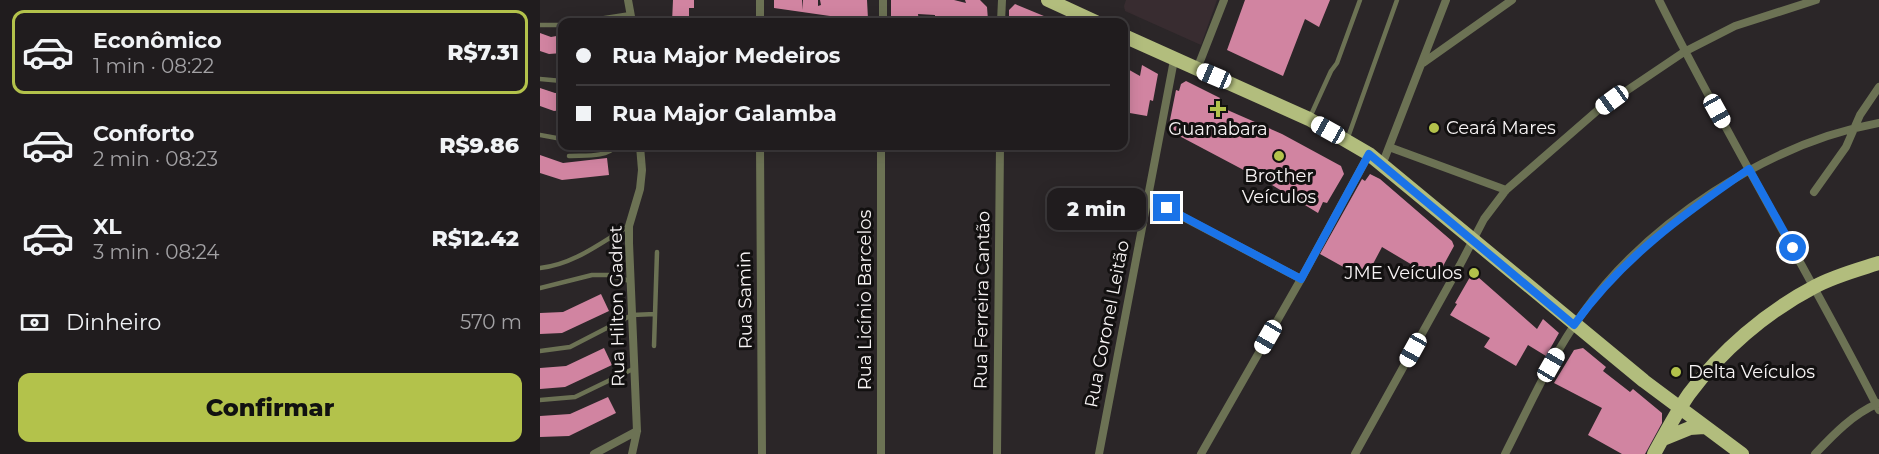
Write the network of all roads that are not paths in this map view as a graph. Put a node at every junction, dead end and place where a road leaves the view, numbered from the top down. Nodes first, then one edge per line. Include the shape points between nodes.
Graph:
1 (628, 0) edge
2 (759, 0) edge
3 (883, 0) edge
4 (1002, 0) edge
5 (1048, 0) edge
6 (1224, 0) edge
7 (1360, 0) edge
8 (1397, 0) edge
9 (1446, 0) edge
10 (1512, 0) edge
11 (1659, 0) edge
12 (1816, 0) edge
13 (631, 18) edge
14 (760, 18) edge
15 (883, 18) edge
16 (1001, 18) edge
17 (1087, 18) edge
18 (540, 25) edge
19 (558, 26) edge
20 (1128, 38) edge
21 (1684, 52) junction
22 (1174, 60) junction
23 (1422, 63) junction
24 (1197, 69) junction
25 (540, 79) edge
26 (558, 81) edge
27 (1879, 87) edge
28 (1309, 119) junction
29 (1879, 123) edge
30 (1854, 128) junction
31 (540, 135) edge
32 (558, 138) edge
33 (1347, 140) junction
34 (1389, 147) junction
35 (611, 150) edge
36 (640, 150) edge
37 (760, 150) edge
38 (881, 150) edge
39 (1000, 150) edge
40 (1369, 154) junction
41 (569, 156) dead end
42 (1382, 165) junction
43 (1749, 169) junction
44 (1506, 190) junction
45 (1814, 192) dead end
46 (1147, 198) junction
47 (629, 226) junction
48 (1472, 239) junction
49 (657, 252) dead end
50 (1879, 263) edge
51 (540, 268) edge
52 (1301, 279) junction
53 (630, 281) junction
54 (1814, 287) junction
55 (540, 288) edge
56 (655, 314) junction
57 (632, 315) junction
58 (1574, 325) junction
59 (654, 346) dead end
60 (540, 351) edge
61 (635, 368) junction
62 (1657, 392) junction
63 (540, 400) edge
64 (1878, 406) edge
65 (1679, 409) junction
66 (1704, 427) junction
67 (637, 431) junction
68 (1663, 438) junction
69 (594, 454) edge
70 (632, 454) edge
71 (762, 454) edge
72 (881, 454) edge
73 (997, 454) edge
74 (1099, 454) edge
75 (1201, 454) edge
76 (1355, 454) edge
77 (1505, 454) edge
78 (1654, 454) edge
79 (1742, 454) edge
80 (1815, 454) edge

1 - 13 street
2 - 14 street
3 - 15 street
4 - 16 street
5 - 17 main road
6 - 24 street
7 - 28 lane via 1337,63
8 - 33 lane
9 - 23 street
10 - 23 street
11 - 21 street
12 - 21 street via 1736,26
18 - 19 lane
20 - 22 main road
21 - 43 street
21 - 44 street via 1598,110
22 - 24 main road
22 - 46 street, Rua Coronel Leitão
23 - 34 street
24 - 28 main road
25 - 26 lane
27 - 30 street
28 - 33 main road
29 - 30 street
30 - 43 street
30 - 45 street via 1846,147
31 - 32 lane
33 - 40 main road
34 - 42 street
34 - 44 street
35 - 41 lane
36 - 47 street, Rua Hilton Gadret via 640,189
37 - 71 street, Rua Samin
38 - 72 street, Rua Licínio Barcelos
39 - 73 street, Rua Ferreira Cantão
40 - 42 main road
40 - 52 street
42 - 48 main road
43 - 54 street
43 - 58 street via 1691,208 1640,250
44 - 48 street
46 - 52 street
46 - 74 street, Rua Coronel Leitão
47 - 51 lane via 566,262
47 - 53 street, Rua Hilton Gadret
48 - 58 main road
48 - 76 street
49 - 56 lane
50 - 54 main road
52 - 75 street
53 - 55 lane via 592,275
53 - 57 street, Rua Hilton Gadret
54 - 64 street
54 - 65 main road via 1775,311 1737,342
56 - 57 lane
56 - 59 lane
57 - 60 lane via 570,347
57 - 61 street, Rua Hilton Gadret
58 - 62 main road
58 - 77 street
61 - 63 lane via 575,397
61 - 67 street, Rua Hilton Gadret
62 - 65 main road
62 - 68 main road via 1677,410
64 - 80 street via 1842,426
65 - 66 main road
65 - 68 main road
66 - 68 main road
66 - 79 main road
67 - 69 street
67 - 70 street, Rua Hilton Gadret
68 - 78 main road

